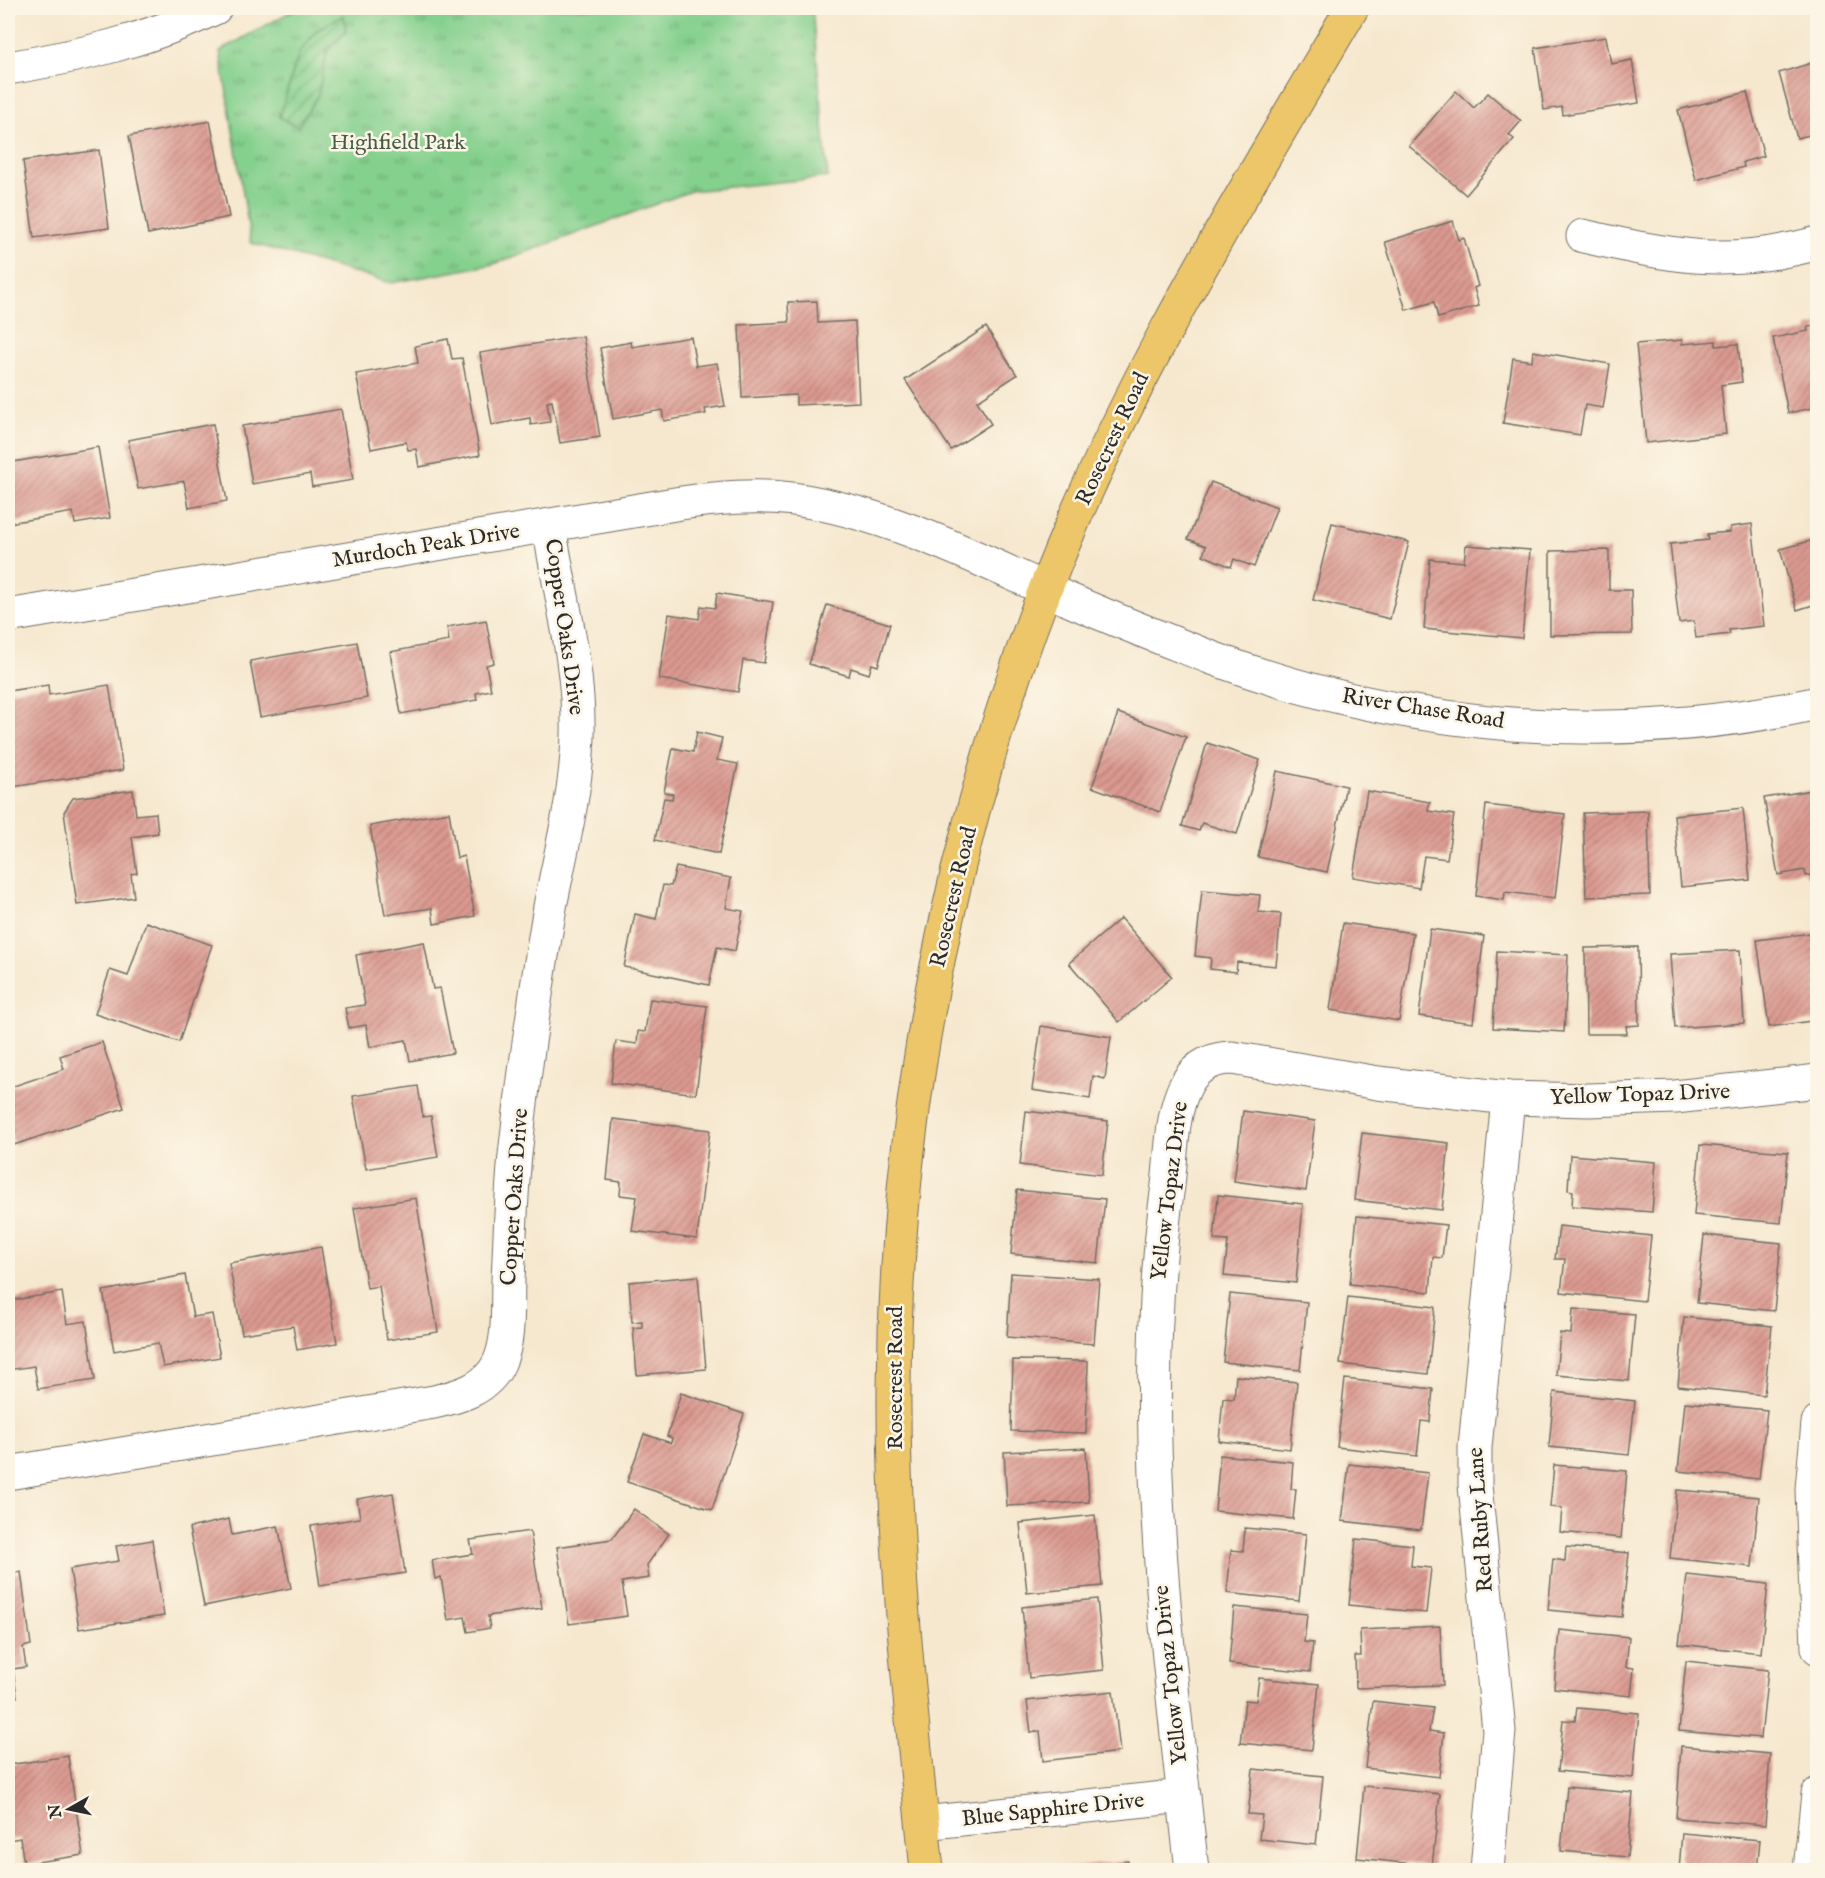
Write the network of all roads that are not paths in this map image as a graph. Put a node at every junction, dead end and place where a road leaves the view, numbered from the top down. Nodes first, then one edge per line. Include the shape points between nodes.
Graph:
1 (216, 8) edge
2 (1352, 8) edge
3 (8, 68) edge
4 (1582, 236) dead end
5 (1818, 243) edge
6 (549, 526) junction
7 (1045, 589) junction
8 (8, 616) edge
9 (1818, 703) edge
10 (1818, 1081) edge
11 (1508, 1098) junction
12 (1818, 1423) edge
13 (8, 1473) edge
14 (1818, 1648) edge
15 (1818, 1794) edge
16 (1184, 1796) junction
17 (923, 1823) junction
18 (927, 1870) edge
19 (1192, 1870) edge
20 (1487, 1870) edge
21 (1810, 1870) edge

1 - 3 street via 121,45
2 - 7 main road, Rosecrest Road via 1146,367
4 - 5 street via 1654,252 1714,259
6 - 7 street, Murdoch Peak Drive via 707,499 790,499 848,511 962,550
6 - 8 street, Murdoch Peak Drive
6 - 13 street, Copper Oaks Drive via 576,685 577,754 525,1078 515,1156 506,1330 495,1372 475,1389 434,1402
7 - 9 street, River Chase Road via 1214,658 1299,687 1389,708 1480,721 1570,727 1712,720
7 - 17 main road, Rosecrest Road via 994,736 949,904 918,1073 898,1235 894,1390 897,1535
10 - 11 street, Yellow Topaz Drive via 1675,1097
11 - 16 street, Yellow Topaz Drive via 1378,1083 1232,1058 1212,1061 1188,1081 1178,1111 1163,1220 1155,1329 1154,1438 1159,1549
11 - 20 street, Red Ruby Lane via 1475,1448 1475,1485 1499,1731
12 - 14 street via 1812,1489
15 - 21 street
16 - 17 street, Blue Sapphire Drive
16 - 19 street, Yellow Topaz Drive
17 - 18 main road, Rosecrest Road

